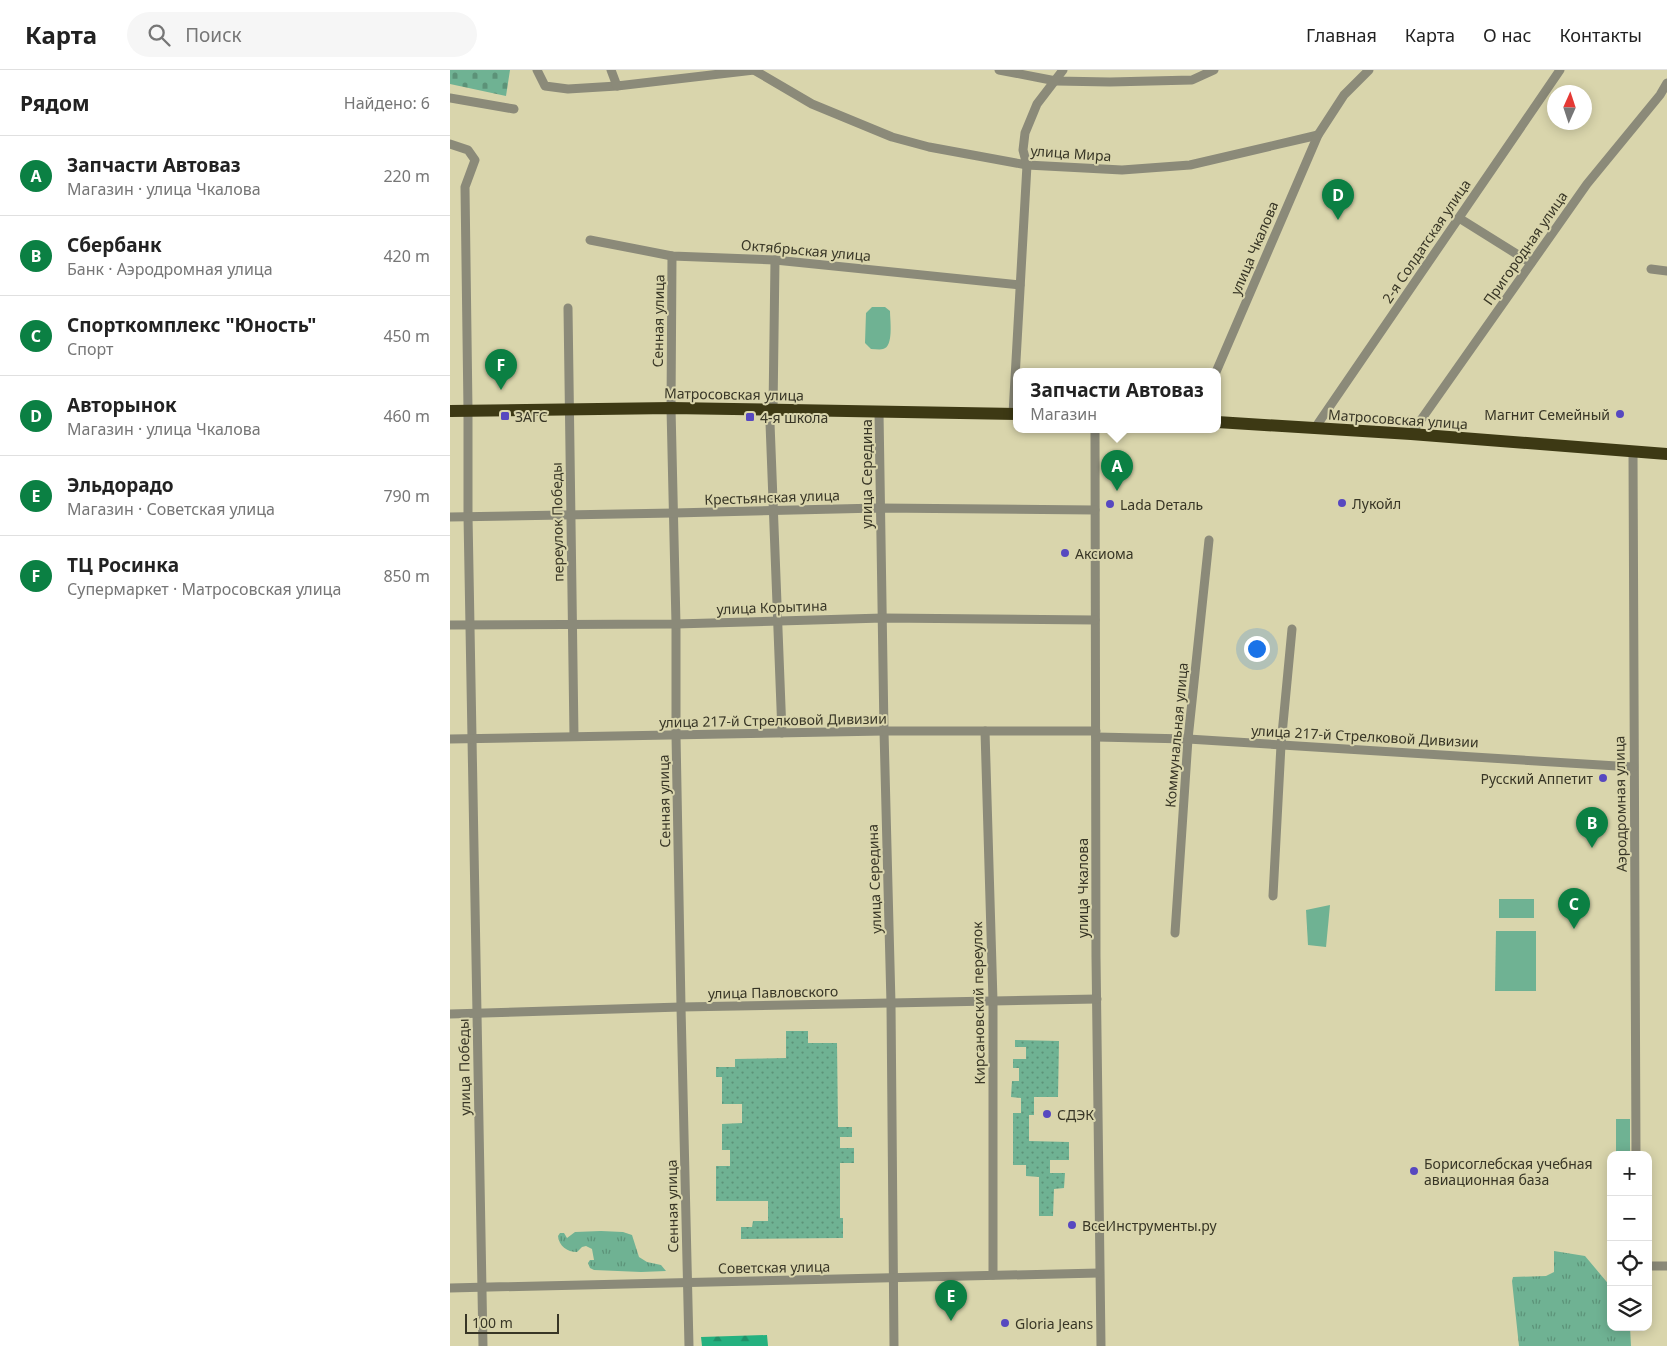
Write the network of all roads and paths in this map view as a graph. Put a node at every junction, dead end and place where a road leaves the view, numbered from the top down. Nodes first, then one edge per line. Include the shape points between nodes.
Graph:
1 (537, 70) edge
2 (611, 70) edge
3 (754, 70) edge
4 (999, 70) edge
5 (1063, 70) edge
6 (1214, 70) edge
7 (1369, 70) edge
8 (1560, 70) edge
9 (1056, 81) junction
10 (1667, 83) edge
11 (617, 86) junction
12 (450, 98) edge
13 (514, 109) dead end
14 (1318, 135) junction
15 (450, 144) edge
16 (1026, 165) junction
17 (1459, 218) junction
18 (590, 240) dead end
19 (672, 256) junction
20 (775, 260) junction
21 (1531, 263) junction
22 (1651, 269) dead end
23 (1667, 271) edge
24 (1020, 285) junction
25 (568, 308) dead end
26 (1017, 368) edge
27 (1218, 368) edge
28 (570, 408) junction
29 (671, 408) junction
30 (450, 410) edge
31 (468, 410) junction
32 (773, 410) junction
33 (879, 412) junction
34 (1013, 414) edge
35 (1221, 422) edge
36 (1315, 428) junction
37 (1095, 433) edge
38 (1411, 434) junction
39 (1633, 452) junction
40 (1667, 454) edge
41 (880, 508) junction
42 (774, 510) junction
43 (1095, 510) junction
44 (674, 514) junction
45 (570, 515) junction
46 (450, 516) edge
47 (468, 516) junction
48 (1209, 540) dead end
49 (883, 618) junction
50 (1095, 620) junction
51 (778, 621) junction
52 (573, 623) junction
53 (450, 624) edge
54 (469, 624) junction
55 (676, 624) junction
56 (1292, 629) dead end
57 (985, 731) junction
58 (884, 732) junction
59 (782, 733) junction
60 (1096, 734) junction
61 (676, 735) junction
62 (574, 736) junction
63 (450, 738) edge
64 (472, 738) junction
65 (1188, 739) junction
66 (1281, 746) junction
67 (1633, 767) junction
68 (1273, 896) dead end
69 (1174, 933) dead end
70 (1097, 999) junction
71 (993, 1001) junction
72 (891, 1004) junction
73 (681, 1007) junction
74 (476, 1013) junction
75 (450, 1014) edge
76 (1636, 1151) edge
77 (1652, 1266) edge
78 (1667, 1266) edge
79 (1099, 1273) junction
80 (993, 1275) junction
81 (892, 1278) junction
82 (688, 1283) junction
83 (450, 1288) edge
84 (482, 1288) junction
85 (483, 1346) edge
86 (689, 1346) edge
87 (894, 1346) edge
88 (1101, 1346) edge

1 - 11 street via 545,86 568,89
2 - 11 street
3 - 11 street
3 - 16 street, улица Мира via 812,104 892,138
4 - 9 street
5 - 9 street
6 - 9 street via 1192,80
7 - 14 street via 1344,95
8 - 17 street, 2-я Солдатская улица
9 - 16 street via 1036,104 1025,133 1023,150
10 - 21 street, Пригородная улица via 1660,96 1587,184
12 - 13 street
14 - 16 street, улица Мира via 1190,165 1122,170
14 - 27 street, улица Чкалова
15 - 31 street, улица Победы via 468,150 474,160 466,187
16 - 24 street
17 - 21 street
17 - 36 street, 2-я Солдатская улица
18 - 19 street, Октябрьская улица
19 - 20 street, Октябрьская улица
19 - 29 street, Сенная улица
20 - 24 street, Октябрьская улица
20 - 32 street
21 - 38 street, Пригородная улица
22 - 23 street
24 - 26 street
25 - 28 street, переулок Победы
28 - 29 highway, Матросовская улица
28 - 31 highway, Матросовская улица
28 - 45 street, переулок Победы
29 - 32 highway, Матросовская улица
29 - 44 street, Сенная улица
30 - 31 highway, Матросовская улица
31 - 47 street, улица Победы
32 - 33 highway, Матросовская улица
32 - 42 street via 770,422
33 - 34 highway, Матросовская улица
33 - 41 street, улица Середина
35 - 36 highway, Матросовская улица
36 - 38 highway, Матросовская улица
37 - 43 street, улица Чкалова
38 - 39 highway, Матросовская улица
39 - 40 highway, Матросовская улица
39 - 67 street, Аэродромная улица
41 - 42 street, Крестьянская улица
41 - 43 street, Крестьянская улица
41 - 49 street, улица Середина
42 - 44 street, Крестьянская улица
42 - 51 street
43 - 50 street, улица Чкалова
44 - 45 street, Крестьянская улица
44 - 55 street, Сенная улица
45 - 47 street, Крестьянская улица
45 - 52 street, переулок Победы
46 - 47 street, Крестьянская улица
47 - 54 street, улица Победы
48 - 65 street, Коммунальная улица
49 - 50 street, улица Корытина
49 - 51 street, улица Корытина
49 - 58 street, улица Середина
50 - 60 street, улица Чкалова
51 - 55 street, улица Корытина
51 - 59 street
52 - 54 street, улица Корытина
52 - 55 street, улица Корытина
52 - 62 street, переулок Победы
53 - 54 street, улица Корытина
54 - 64 street, улица Победы
55 - 61 street, Сенная улица
56 - 66 street
57 - 58 street, улица 217-й Стрелковой Дивизии
57 - 60 street, улица 217-й Стрелковой Дивизии
57 - 71 street, Кирсановский переулок
58 - 59 street, улица 217-й Стрелковой Дивизии
58 - 72 street, улица Середина
59 - 61 street, улица 217-й Стрелковой Дивизии
60 - 65 street, улица 217-й Стрелковой Дивизии
60 - 70 street, улица Чкалова
61 - 62 street, улица 217-й Стрелковой Дивизии
61 - 73 street, Сенная улица
62 - 64 street, улица 217-й Стрелковой Дивизии
63 - 64 street, улица 217-й Стрелковой Дивизии
64 - 74 street, улица Победы
65 - 66 street, улица 217-й Стрелковой Дивизии
65 - 69 street, Коммунальная улица
66 - 67 street, улица 217-й Стрелковой Дивизии
66 - 68 street
67 - 76 street, Аэродромная улица
70 - 71 street, улица Павловского
70 - 79 street, улица Чкалова
71 - 72 street, улица Павловского
71 - 80 street, Кирсановский переулок
72 - 73 street, улица Павловского
72 - 81 street, улица Середина
73 - 74 street, улица Павловского
73 - 82 street, Сенная улица
74 - 75 street, улица Павловского
74 - 84 street, улица Победы
77 - 78 street
79 - 80 street, Советская улица
79 - 88 street, улица Чкалова
80 - 81 street, Советская улица
81 - 82 street, Советская улица
81 - 87 street, улица Середина
82 - 84 street, Советская улица
82 - 86 street, Сенная улица
83 - 84 street, Советская улица
84 - 85 street, улица Победы

